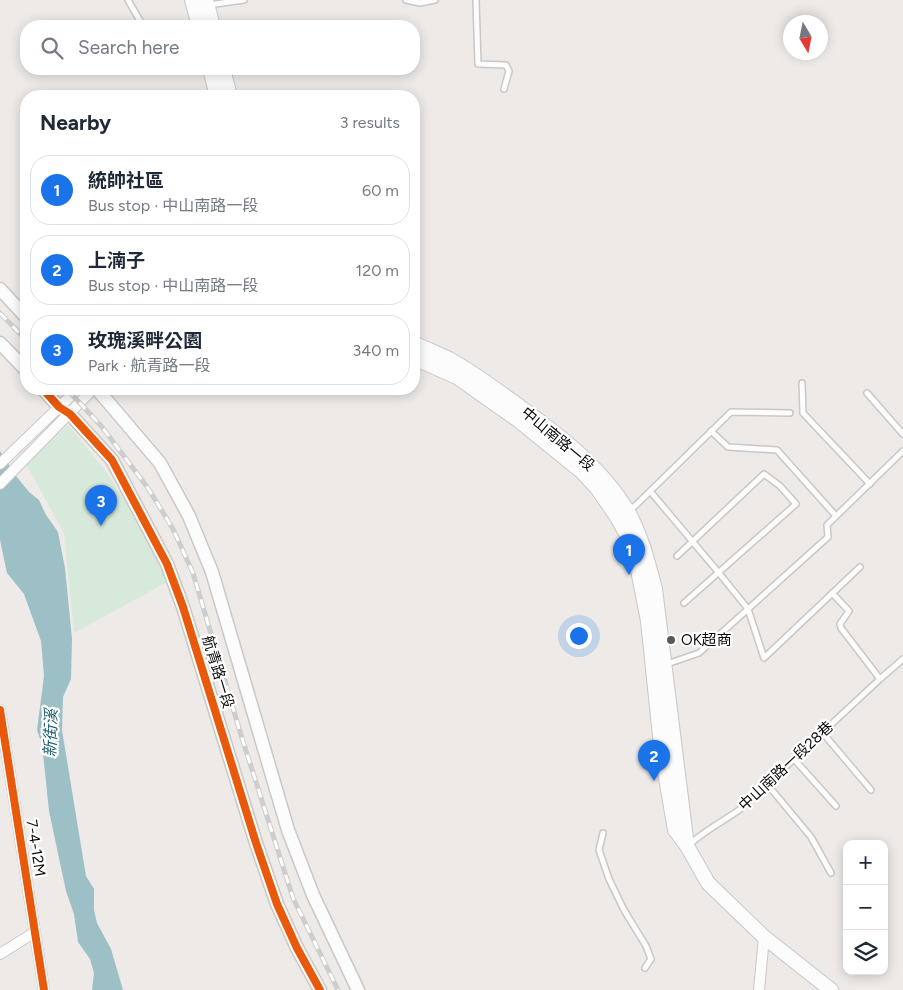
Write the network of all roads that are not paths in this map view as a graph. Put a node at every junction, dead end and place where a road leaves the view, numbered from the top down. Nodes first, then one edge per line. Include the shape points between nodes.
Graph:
1 (128, 0) edge
2 (192, 0) edge
3 (244, 0) edge
4 (406, 0) edge
5 (435, 0) edge
6 (476, 0) edge
7 (207, 2) edge
8 (140, 20) edge
9 (197, 20) edge
10 (212, 20) edge
11 (212, 75) edge
12 (225, 75) edge
13 (504, 89) dead end
14 (215, 90) edge
15 (228, 90) edge
16 (0, 289) edge
17 (20, 311) edge
18 (0, 343) edge
19 (420, 346) edge
20 (420, 361) edge
21 (20, 364) edge
22 (802, 383) dead end
23 (867, 393) dead end
24 (48, 395) edge
25 (72, 395) edge
26 (87, 395) edge
27 (102, 395) edge
28 (59, 407) junction
29 (790, 413) dead end
30 (70, 414) junction
31 (711, 431) junction
32 (903, 434) edge
33 (903, 451) edge
34 (0, 464) edge
35 (0, 484) edge
36 (870, 484) junction
37 (650, 491) junction
38 (622, 514) junction
39 (836, 516) junction
40 (692, 542) junction
41 (677, 556) dead end
42 (860, 567) dead end
43 (719, 573) junction
44 (832, 593) junction
45 (684, 603) dead end
46 (748, 609) junction
47 (903, 659) edge
48 (659, 666) junction
49 (880, 679) junction
50 (0, 710) edge
51 (822, 732) junction
52 (794, 759) junction
53 (767, 784) junction
54 (871, 790) dead end
55 (836, 806) dead end
56 (603, 833) dead end
57 (687, 846) junction
58 (831, 873) dead end
59 (35, 932) junction
60 (764, 937) junction
61 (0, 954) edge
62 (645, 968) dead end
63 (44, 990) edge
64 (320, 990) edge
65 (358, 990) edge
66 (759, 990) edge
67 (831, 990) edge

1 - 8 lane
2 - 9 main road
3 - 7 lane
4 - 5 lane via 420,3
6 - 13 lane via 478,64 506,65 509,71
7 - 10 main road
11 - 14 main road
12 - 15 main road
16 - 17 street
18 - 21 street
19 - 38 main road, 中山南路一段 via 476,375 583,457 600,474
20 - 38 main road, 中山南路一段 via 457,378 532,431 581,471
22 - 36 lane via 803,413
23 - 32 lane
24 - 28 street, 航青路一段
25 - 28 street
26 - 30 street
27 - 65 street, 航青路一段 via 160,463 189,516 212,572 288,830 313,895
28 - 30 street, 航青路一段
28 - 34 street
29 - 31 lane via 731,412
30 - 35 street
30 - 64 street, 航青路一段 via 112,460 167,564 186,614 277,904
31 - 37 lane
31 - 39 lane via 728,447 777,450
33 - 36 lane
36 - 39 lane
37 - 38 lane
37 - 40 lane
38 - 48 main road, 中山南路一段 via 644,548 655,589
39 - 46 lane via 827,525 828,537
40 - 41 lane
40 - 43 lane
40 - 43 lane via 764,474 796,504
42 - 44 lane
43 - 45 lane
43 - 46 lane
44 - 46 lane via 764,658
44 - 49 lane via 849,611 840,624 841,628
46 - 48 lane via 698,653
47 - 49 lane, 中山南路一段28巷
48 - 57 main road, 中山南路一段
49 - 51 lane, 中山南路一段28巷
50 - 59 street, 7-4-12M
51 - 52 lane, 中山南路一段28巷
51 - 54 lane
52 - 53 lane, 中山南路一段28巷
52 - 55 lane
53 - 57 lane, 中山南路一段28巷 via 739,810
53 - 58 lane via 811,837
56 - 62 lane via 599,850 614,892 646,946 651,959
57 - 60 main road, 中山南路一段 via 708,883
59 - 61 street
59 - 63 street, 7-4-12M
60 - 66 street
60 - 67 main road, 中山南路一段

